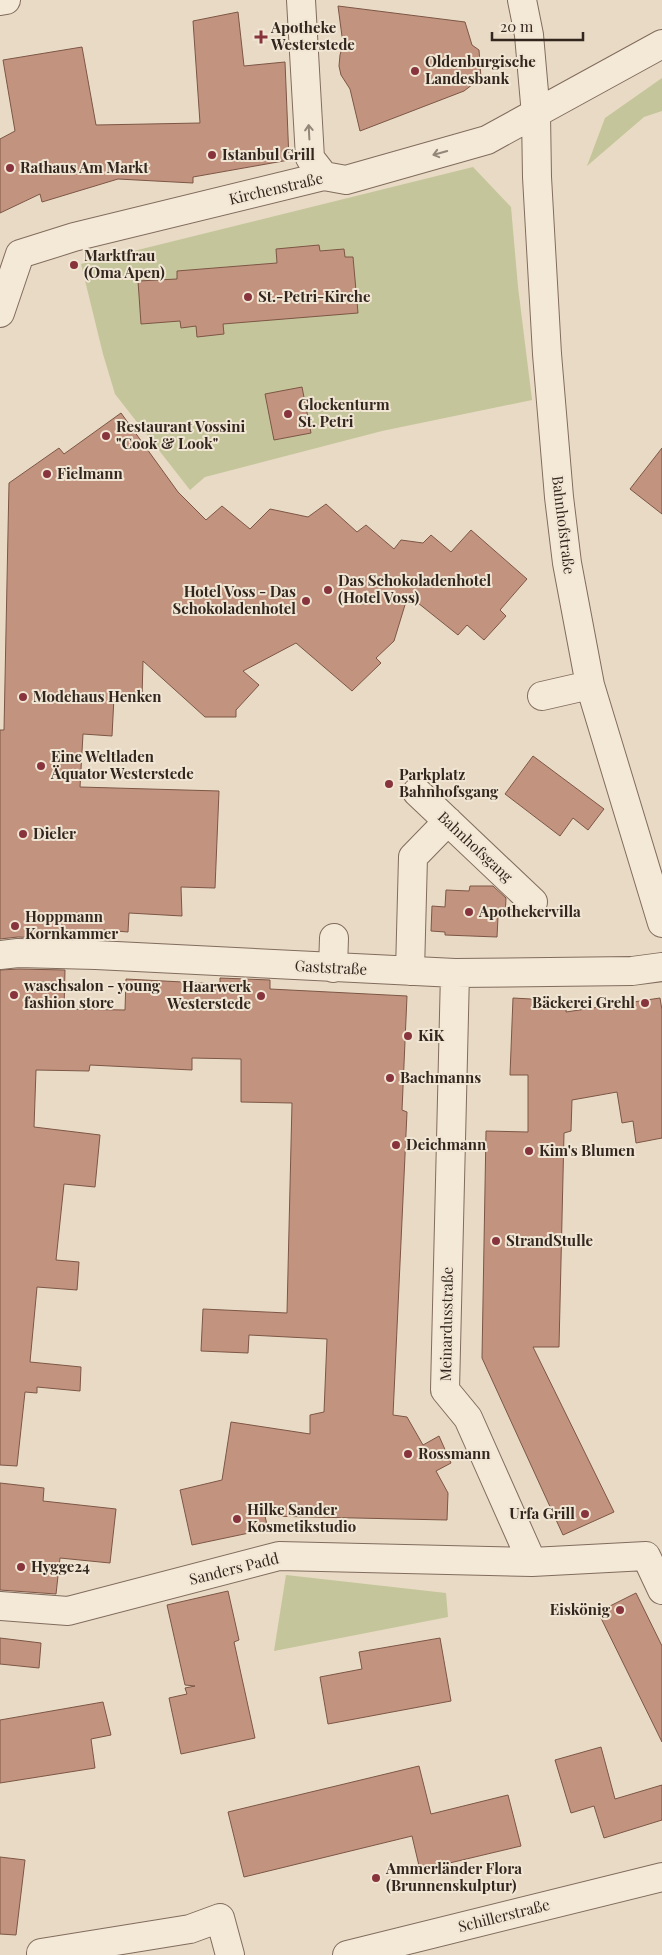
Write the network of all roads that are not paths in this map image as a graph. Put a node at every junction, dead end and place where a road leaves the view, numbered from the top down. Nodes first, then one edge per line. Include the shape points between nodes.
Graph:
1 (6, 0) edge
2 (301, 0) edge
3 (522, 0) edge
4 (0, 1) edge
5 (662, 44) edge
6 (536, 115) junction
7 (324, 176) junction
8 (0, 313) edge
9 (590, 686) junction
10 (542, 696) dead end
11 (417, 792) dead end
12 (448, 821) junction
13 (533, 902) dead end
14 (662, 924) edge
15 (334, 938) dead end
16 (0, 955) edge
17 (662, 966) edge
18 (333, 968) junction
19 (410, 971) junction
20 (455, 973) junction
21 (532, 1562) junction
22 (662, 1590) edge
23 (0, 1606) edge
24 (662, 1877) edge
25 (41, 1953) dead end
26 (230, 1955) edge
27 (347, 1955) edge

1 - 4 street
7 -> 2 street via 310,158
3 - 6 street, Bahnhofstraße via 529,35
5 - 6 street, Kirchenstraße
6 -> 7 street, Kirchenstraße via 487,140 346,180
6 - 9 street, Bahnhofstraße via 533,301 567,563
7 - 8 street, Kirchenstraße via 74,237 20,254
9 - 10 street
9 - 14 street, Bahnhofstraße
11 - 12 street, Bahnhofsgang
12 - 13 street, Bahnhofsgang
12 - 19 street via 413,857
15 - 18 street
16 - 18 street, Gaststraße via 96,955
17 - 20 street, Gaststraße via 632,972
18 - 19 street, Gaststraße
19 - 20 street, Gaststraße
20 - 21 street, Meinardusstraße via 445,1390 468,1418
21 - 22 street via 646,1556
21 - 23 street, Sanders Padd via 279,1556 68,1611
24 - 27 street, Schillerstraße
25 - 26 street via 190,1929 220,1918

